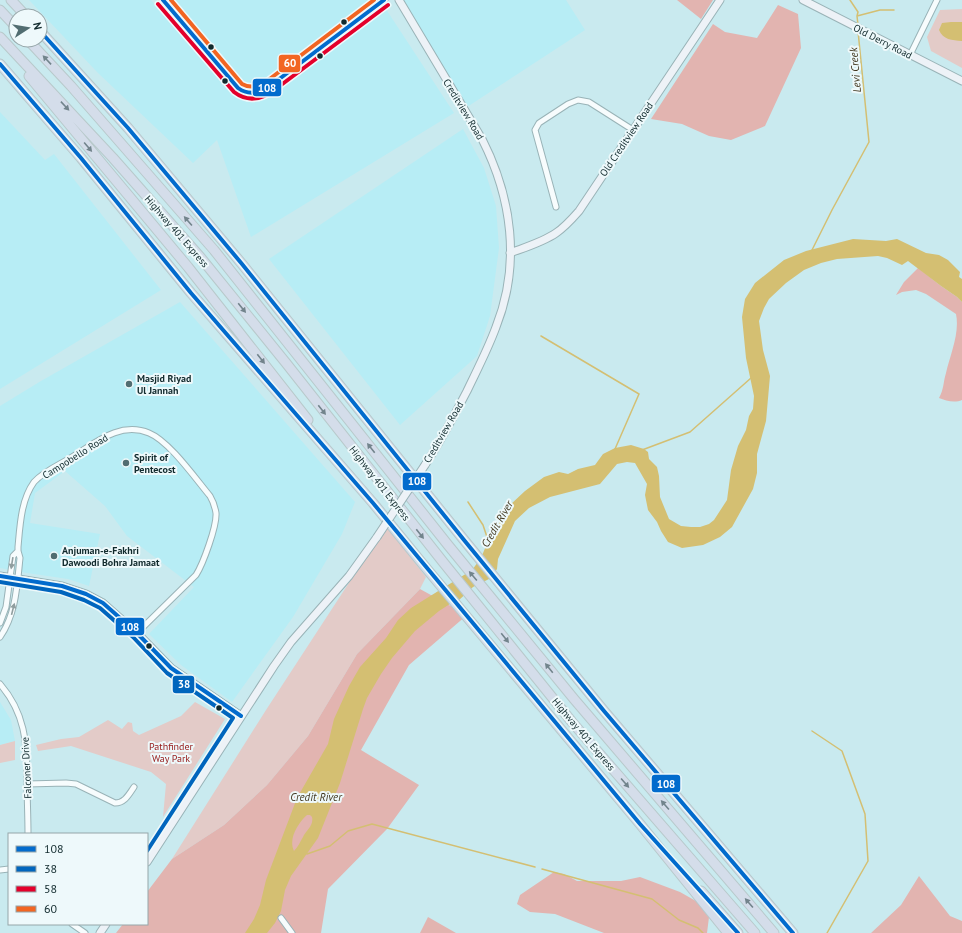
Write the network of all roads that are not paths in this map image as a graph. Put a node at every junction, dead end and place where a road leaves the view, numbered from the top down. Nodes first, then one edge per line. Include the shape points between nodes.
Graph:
1 (11, 0) edge
2 (163, 0) edge
3 (384, 0) edge
4 (398, 0) edge
5 (720, 0) edge
6 (803, 0) edge
7 (936, 0) edge
8 (18, 8) edge
9 (0, 10) edge
10 (8, 18) edge
11 (0, 37) edge
12 (48, 41) edge
13 (0, 42) edge
14 (35, 48) edge
15 (910, 55) junction
16 (0, 64) edge
17 (0, 70) edge
18 (962, 81) edge
19 (633, 130) junction
20 (81, 158) junction
21 (556, 207) dead end
22 (510, 253) junction
23 (373, 503) junction
24 (18, 551) junction
25 (0, 576) edge
26 (10, 578) junction
27 (18, 579) junction
28 (0, 623) edge
29 (137, 633) junction
30 (0, 638) edge
31 (0, 684) edge
32 (241, 716) junction
33 (27, 784) junction
34 (134, 786) dead end
35 (640, 824) junction
36 (28, 833) edge
37 (148, 860) edge
38 (280, 918) dead end
39 (73, 925) edge
40 (85, 933) edge
41 (292, 933) edge
42 (728, 933) edge
43 (738, 933) edge
44 (755, 933) edge
45 (774, 933) edge
46 (793, 933) edge

1 - 8 highway
2 - 3 street via 236,86 251,93 270,86
4 - 22 street, Creditview Road via 493,160 509,220
5 - 19 street, Old Creditview Road
6 - 15 street, Old Derry Road
7 - 15 street
9 - 10 highway
11 -> 44 highway, Highway 401 Express via 113,158 201,258 572,722
12 - 46 highway via 128,128 226,244 604,711
13 -> 23 highway via 203,285
45 -> 14 highway, Highway 401 Express via 574,699 454,553 214,250
15 - 18 street, Old Derry Road
16 - 20 highway
17 - 20 highway
19 - 21 street via 589,102 578,100 539,123 535,130
19 - 22 street, Old Creditview Road via 579,211 567,224 556,233
20 - 23 highway via 191,293
22 - 32 street, Creditview Road, bridge via 508,282 497,327 449,425 377,537 349,576 291,642
23 - 35 highway
24 -> 26 street, Campobello Road via 13,556
24 - 27 street, Campobello Road
24 - 29 street, Campobello Road via 20,526 27,496 35,482 49,470 118,431 136,429 159,438 210,496 216,519 196,575
25 - 26 street
26 - 27 street
26 - 28 street, Campobello Road via 6,607
27 - 29 street via 62,586 86,594 103,603
30 -> 27 street, Campobello Road via 13,609
29 - 32 street via 171,668
31 - 33 street, Falconer Drive via 16,707 23,727 27,751
32 - 37 street, Creditview Road
33 - 34 street via 76,784 115,803 124,801
33 - 36 street, Falconer Drive
35 - 42 highway
35 - 43 highway
38 - 41 street
39 - 40 street

